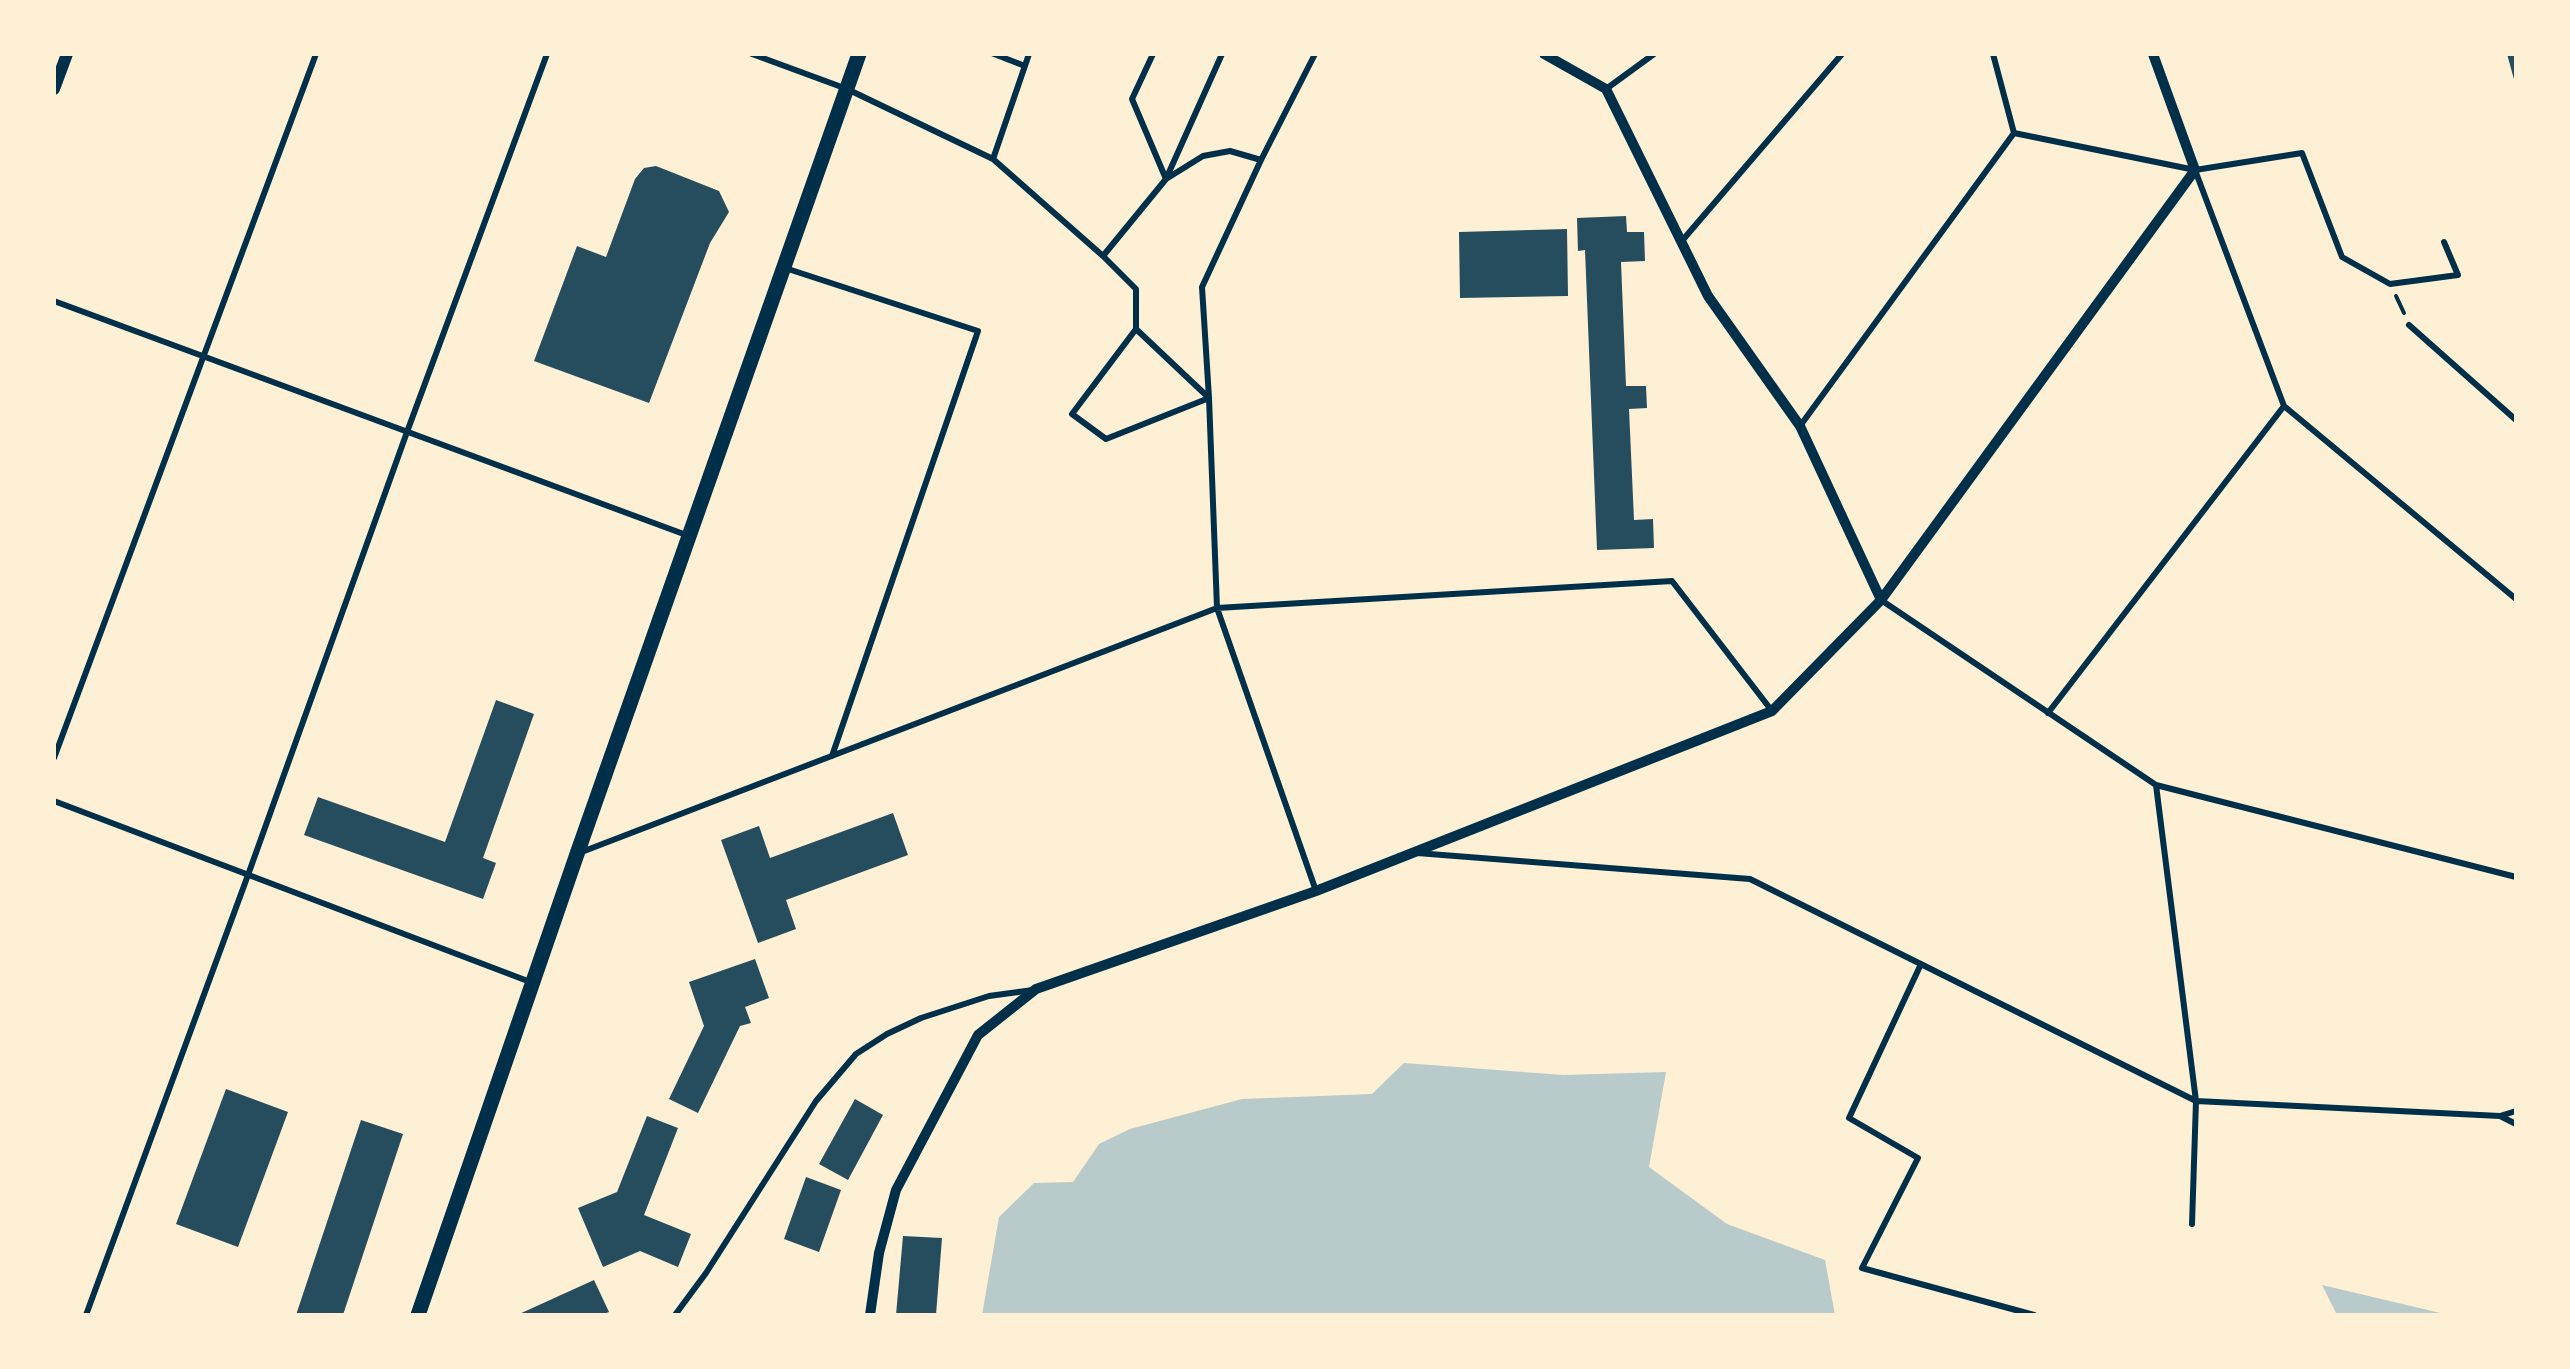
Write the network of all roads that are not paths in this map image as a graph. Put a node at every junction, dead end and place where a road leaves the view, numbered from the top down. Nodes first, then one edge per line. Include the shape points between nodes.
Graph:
1 (67, 54) edge
2 (316, 54) edge
3 (547, 54) edge
4 (752, 54) edge
5 (859, 54) edge
6 (994, 54) edge
7 (1029, 54) edge
8 (1153, 54) edge
9 (1222, 54) edge
10 (1315, 54) edge
11 (1544, 54) edge
12 (1654, 54) edge
13 (1842, 54) edge
14 (1994, 54) edge
15 (2153, 54) edge
16 (1025, 66) junction
17 (54, 89) edge
18 (847, 89) junction
19 (1606, 89) junction
20 (2014, 133) junction
21 (993, 159) junction
22 (1261, 160) junction
23 (2195, 170) junction
24 (1166, 179) junction
25 (1681, 242) junction
26 (2445, 242) dead end
27 (1103, 256) junction
28 (784, 267) junction
29 (54, 301) edge
30 (2409, 325) road end
31 (1136, 329) junction
32 (204, 357) junction
33 (1209, 399) junction
34 (2283, 406) junction
35 (2516, 420) edge
36 (1800, 426) junction
37 (407, 432) junction
38 (690, 536) junction
39 (2516, 599) edge
40 (1881, 600) junction
41 (1217, 608) junction
42 (1772, 711) junction
43 (2048, 713) junction
44 (832, 756) junction
45 (54, 758) edge
46 (2156, 785) junction
47 (54, 801) edge
48 (1413, 853) junction
49 (577, 854) junction
50 (248, 875) junction
51 (2516, 878) edge
52 (1316, 891) junction
53 (1921, 964) junction
54 (533, 983) junction
55 (1036, 990) junction
56 (2196, 1101) junction
57 (2516, 1111) edge
58 (2500, 1116) junction
59 (2516, 1124) edge
60 (2192, 1224) dead end
61 (86, 1315) edge
62 (418, 1315) edge
63 (675, 1315) edge
64 (870, 1315) edge
65 (2034, 1315) edge

1 - 17 main road
2 - 32 street
3 - 37 street
4 - 18 street
5 - 18 main road
6 - 16 street
7 - 16 street
8 - 24 street via 1132,99
9 - 24 street
10 - 22 street
11 - 19 street
12 - 19 street
13 - 25 street
14 - 20 street
15 - 23 street
16 - 21 street
18 - 21 street
18 - 28 main road
19 - 25 street
20 - 23 street
20 - 36 street
21 - 27 street
22 - 24 street via 1230,151 1203,156
22 - 33 street via 1202,287
23 - 26 street via 2302,153 2342,257 2390,284 2458,275
23 - 34 street
23 - 40 street
24 - 27 street
25 - 36 street via 1708,296
27 - 31 street via 1136,289
28 - 38 main road
28 - 44 street via 978,331
29 - 32 street
30 - 35 street
31 - 33 street
31 - 33 street via 1072,414 1106,439
32 - 37 street
32 - 45 street
33 - 41 street
34 - 39 street
34 - 43 street
36 - 40 street
37 - 38 street
37 - 50 street
38 - 49 main road
40 - 42 street
40 - 43 street
41 - 42 street via 1672,581
41 - 44 street
41 - 52 street
42 - 48 street
43 - 46 street
44 - 49 street
46 - 51 street
46 - 56 street
47 - 50 street
48 - 52 street
48 - 53 street via 1750,879
49 - 54 main road
50 - 54 street
50 - 61 street
52 - 55 street
53 - 56 street
53 - 65 street via 1849,1118 1918,1158 1862,1268
54 - 62 main road
55 - 63 street via 989,996 921,1018 856,1054 816,1101
55 - 64 street via 978,1035 896,1190 879,1253
56 - 58 street
56 - 60 street
57 - 58 street
58 - 59 street

